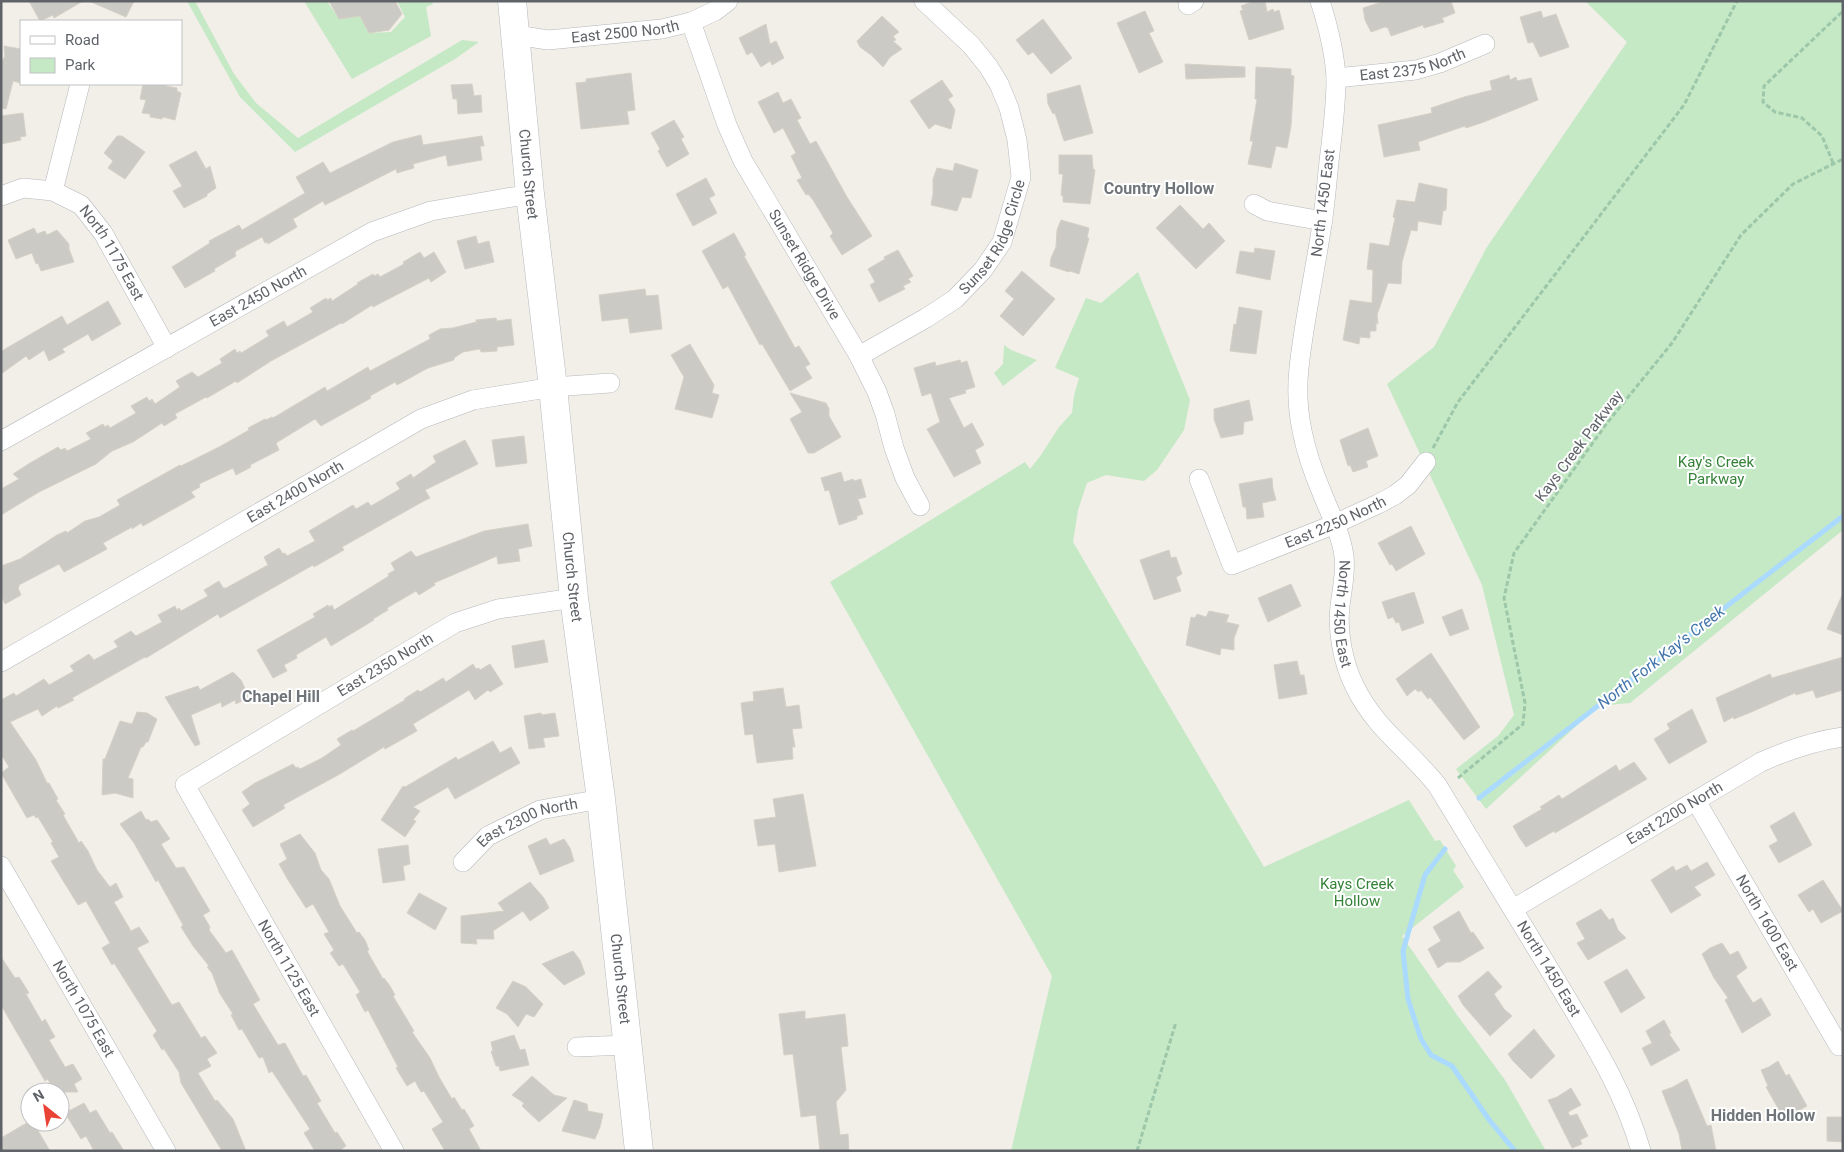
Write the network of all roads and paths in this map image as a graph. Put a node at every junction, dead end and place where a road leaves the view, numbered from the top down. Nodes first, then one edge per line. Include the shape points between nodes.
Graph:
1 (512, 1) edge
2 (728, 1) edge
3 (924, 1) edge
4 (1320, 1) edge
5 (1737, 1) edge
6 (1843, 12) edge
7 (690, 22) junction
8 (516, 34) junction
9 (1485, 44) dead end
10 (1336, 78) junction
11 (80, 85) edge
12 (1843, 159) edge
13 (1833, 163) junction
14 (53, 191) junction
15 (530, 194) junction
16 (1, 196) edge
17 (1254, 204) dead end
18 (1323, 221) junction
19 (167, 348) junction
20 (859, 356) junction
21 (610, 382) dead end
22 (553, 387) junction
23 (1, 441) edge
24 (1426, 462) joint
25 (1199, 479) dead end
26 (920, 506) dead end
27 (1334, 524) junction
28 (574, 598) junction
29 (1, 662) edge
30 (1843, 737) edge
31 (1458, 778) dead end
32 (185, 785) joint
33 (601, 800) junction
34 (1696, 801) junction
35 (464, 862) dead end
36 (1, 866) edge
37 (1513, 910) junction
38 (1176, 1022) dead end
39 (627, 1045) junction
40 (1839, 1046) dead end
41 (577, 1047) dead end
42 (166, 1151) edge
43 (394, 1151) edge
44 (639, 1151) edge
45 (1137, 1151) edge
46 (1642, 1151) edge

1 - 8 street, Church Street
2 - 7 street, East 2500 North
3 - 20 street, Sunset Ridge Circle via 971,46 999,84 1018,140 1021,177 1002,242 983,270 955,299
4 - 10 street, North 1450 East
5 - 24 path via 1684,106 1458,402
6 - 13 path via 1764,86 1763,102 1775,112 1802,118 1822,136
7 - 8 street, East 2500 North via 662,29 548,40
7 - 20 street, Sunset Ridge Drive via 743,161
8 - 15 street, Church Street
9 - 10 street, East 2375 North via 1416,70
10 - 18 street, North 1450 East
11 - 14 street
12 - 13 path, Kays Creek Parkway
13 - 31 path, Kays Creek Parkway via 1793,184 1742,235 1672,343 1607,423 1514,553 1504,598 1525,703 1523,724
14 - 16 street via 23,188
14 - 19 street, North 1175 East via 82,205 104,233
15 - 19 street, East 2450 North via 431,211 372,232
15 - 22 street, Church Street
17 - 18 street via 1267,211
18 - 27 street, North 1450 East via 1299,369 1298,410 1304,445
19 - 23 street, East 2450 North
20 - 26 street, Sunset Ridge Drive via 877,392 905,478
21 - 22 street, East 2400 North
22 - 28 street, Church Street
22 - 29 street, East 2400 North via 473,400 421,419
24 - 27 street, East 2250 North via 1408,485 1395,495
25 - 27 street, East 2250 North via 1232,565
27 - 37 street, North 1450 East via 1344,554 1345,574 1339,630 1354,684 1386,732 1438,785
28 - 32 street, East 2350 North via 498,609 455,623
28 - 33 street, Church Street
30 - 34 street, East 2200 North via 1791,749 1762,762
32 - 43 street, North 1125 East
33 - 35 street, East 2300 North via 540,810 488,836
33 - 39 street, Church Street
34 - 37 street, East 2200 North
34 - 40 street, North 1600 East
36 - 42 street, North 1075 East
37 - 46 street, North 1450 East via 1606,1065
38 - 45 path
39 - 41 street
39 - 44 street, Church Street

